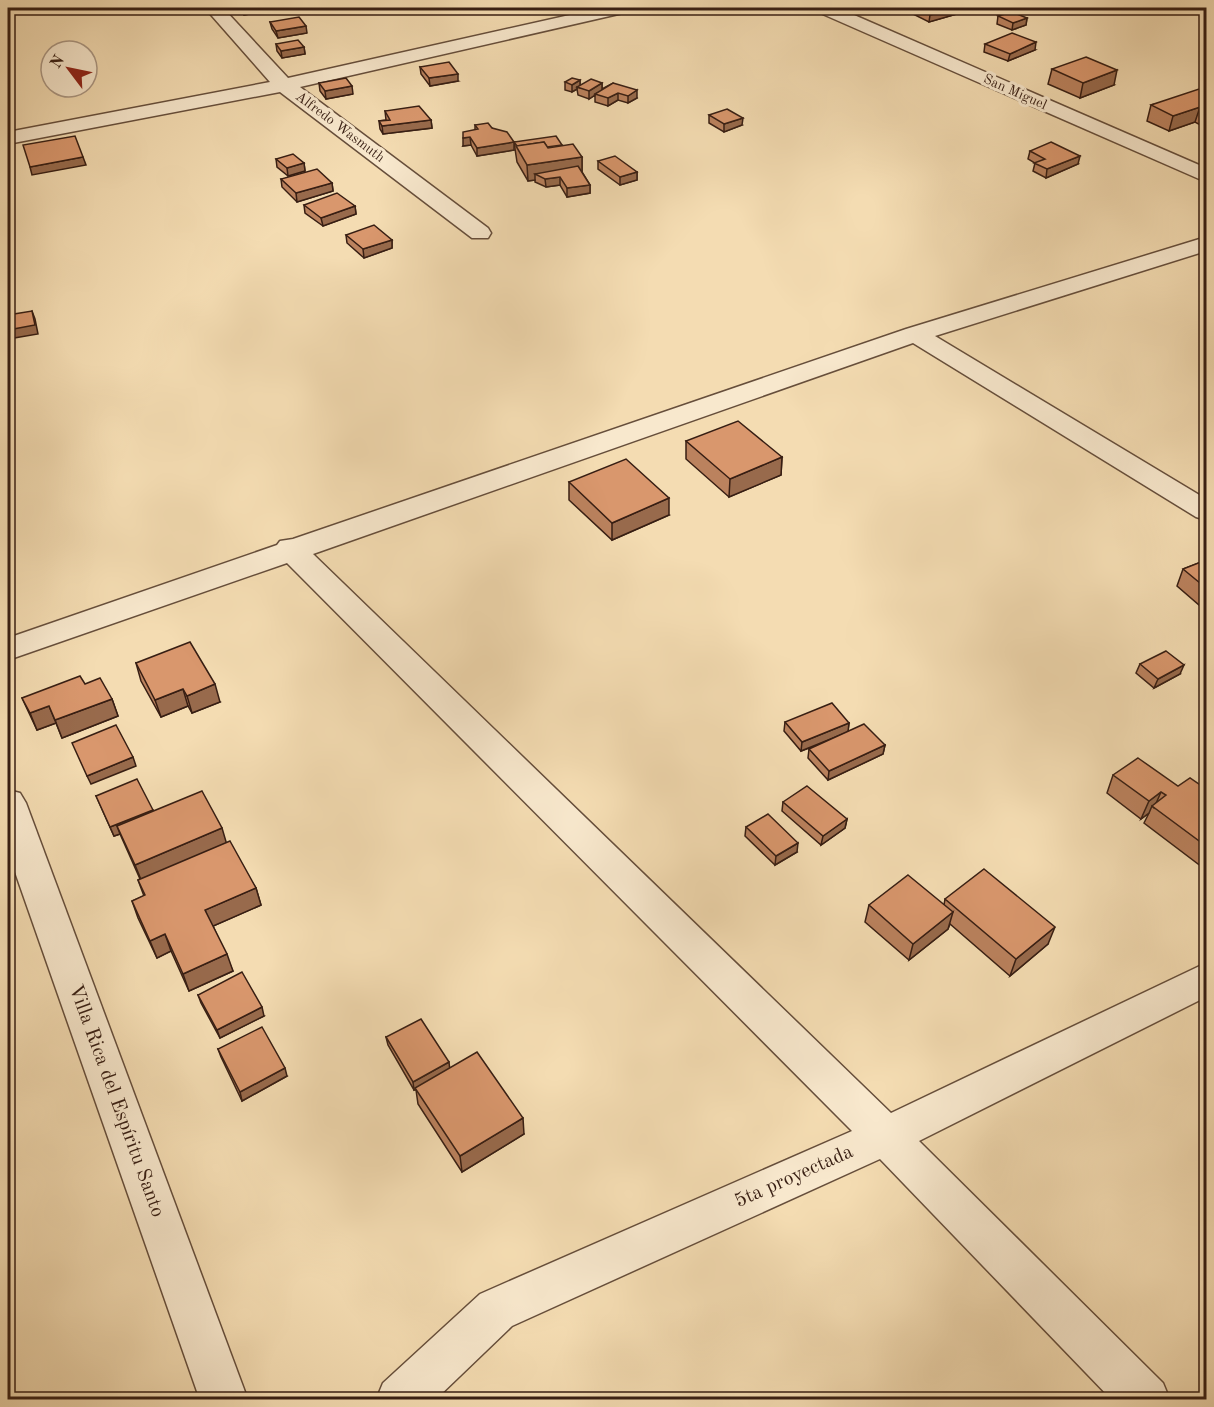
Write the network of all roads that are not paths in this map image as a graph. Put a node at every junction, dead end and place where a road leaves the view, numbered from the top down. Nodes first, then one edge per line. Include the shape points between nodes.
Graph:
1 (214, 8) edge
2 (623, 8) edge
3 (824, 8) edge
4 (284, 85) junction
5 (8, 138) edge
6 (1206, 176) edge
7 (480, 233) dead end
8 (1206, 244) edge
9 (915, 333) junction
10 (1206, 511) edge
11 (290, 548) junction
12 (8, 649) edge
13 (8, 803) edge
14 (1206, 979) edge
15 (886, 1136) junction
16 (224, 1400) edge
17 (400, 1400) edge
18 (1146, 1400) edge

1 - 4 street, Alfredo Wasmuth
2 - 4 street
3 - 6 street, San Miguel
4 - 5 street
4 - 7 street, Alfredo Wasmuth
8 - 9 street
9 - 10 street
9 - 11 street
11 - 12 street
11 - 15 street
13 - 16 street, Villa Rica del Espíritu Santo
14 - 15 street, 5ta proyectada
15 - 17 street, 5ta proyectada via 496,1310
15 - 18 street

